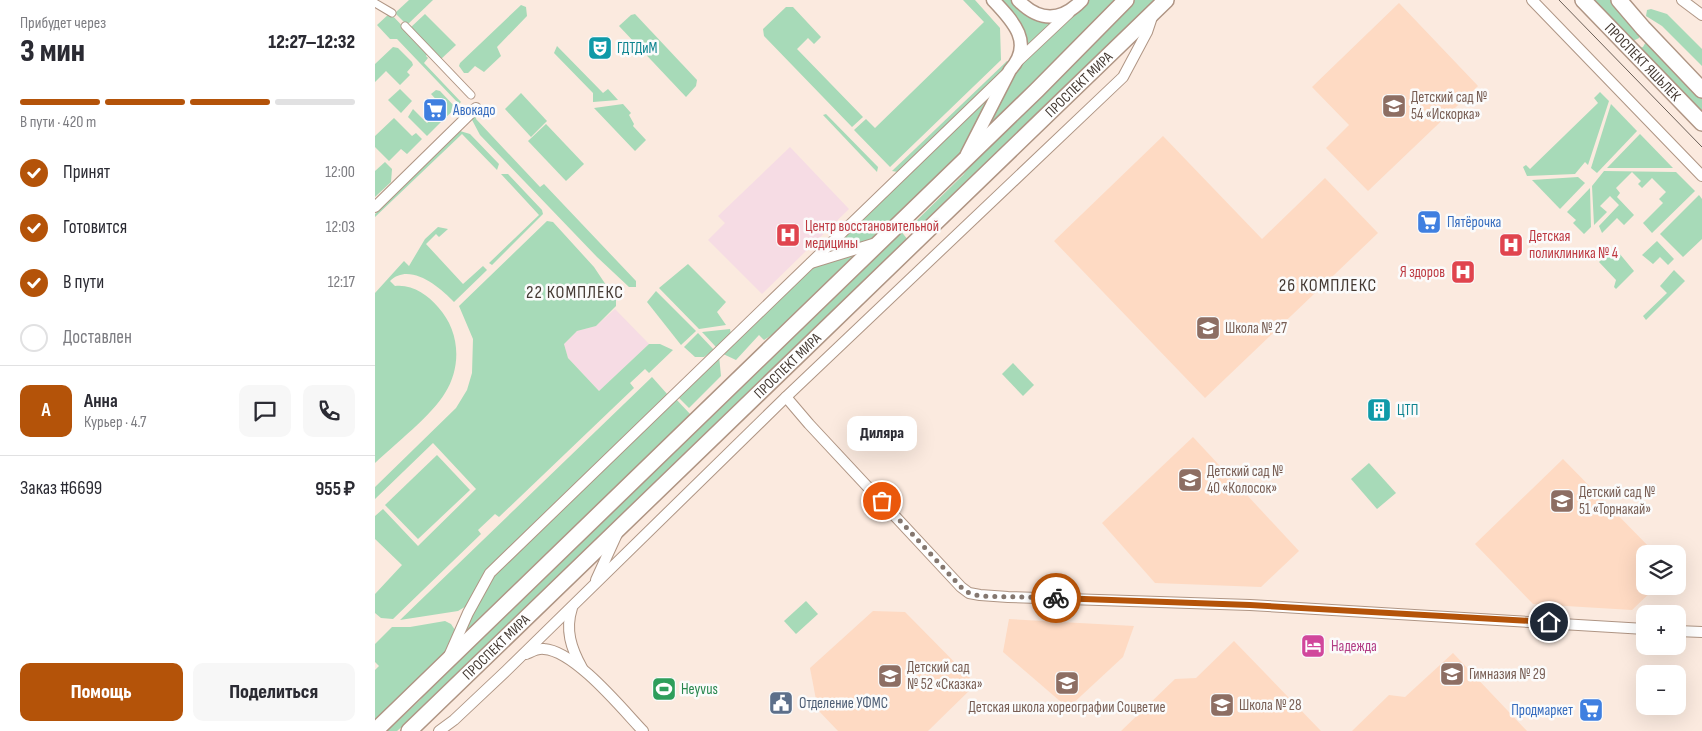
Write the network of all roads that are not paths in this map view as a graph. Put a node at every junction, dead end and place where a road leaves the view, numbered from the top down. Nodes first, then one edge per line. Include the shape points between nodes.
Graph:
1 (993, 0) edge
2 (1017, 0) edge
3 (1126, 0) edge
4 (1166, 0) edge
5 (1531, 0) edge
6 (1583, 0) edge
7 (1619, 0) edge
8 (1682, 0) edge
9 (375, 3) edge
10 (1078, 4) edge
11 (392, 13) dead end
12 (1153, 13) junction
13 (1702, 15) edge
14 (405, 26) dead end
15 (1643, 28) junction
16 (1624, 43) junction
17 (1014, 65) junction
18 (1702, 90) edge
19 (471, 95) dead end
20 (476, 108) dead end
21 (1702, 123) edge
22 (965, 159) junction
23 (1702, 176) edge
24 (375, 207) edge
25 (906, 216) junction
26 (922, 234) junction
27 (880, 242) junction
28 (809, 263) junction
29 (786, 396) junction
30 (621, 524) junction
31 (594, 586) junction
32 (572, 608) junction
33 (1636, 627) edge
34 (1686, 631) edge
35 (1702, 632) edge
36 (522, 655) junction
37 (447, 659) junction
38 (583, 668) junction
39 (375, 731) edge
40 (409, 731) edge
41 (439, 731) edge
42 (643, 731) edge

1 - 17 street via 1015,25 1020,40
2 - 10 street via 1036,14 1048,17 1062,16
3 - 22 main road, ПРОСПЕКТ МИРА
4 - 12 main road, ПРОСПЕКТ МИРА
5 - 23 street
6 - 16 main road, ПРОСПЕКТ ЯШЬЛЕК
7 - 15 main road, ПРОСПЕКТ ЯШЬЛЕК
8 - 13 street
9 - 11 street
10 - 17 street
12 - 26 main road, ПРОСПЕКТ МИРА
12 - 29 street via 1147,32 1123,77
14 - 19 street
15 - 16 main road via 1644,36 1638,44
15 - 18 main road, ПРОСПЕКТ ЯШЬЛЕК
16 - 21 main road, ПРОСПЕКТ ЯШЬЛЕК
17 - 22 street
17 - 28 street
20 - 24 street
22 - 25 main road, ПРОСПЕКТ МИРА
25 - 26 main road via 907,232
25 - 27 main road, ПРОСПЕКТ МИРА
26 - 30 main road, ПРОСПЕКТ МИРА
27 - 28 street
27 - 37 main road, ПРОСПЕКТ МИРА
28 - 37 street via 490,573 467,613
29 - 31 street
29 - 33 street via 969,593 1250,605
30 - 31 street
30 - 40 main road, ПРОСПЕКТ МИРА
31 - 32 street
32 - 36 street
32 - 38 street via 568,626 574,652
34 - 35 street
36 - 38 street via 545,649
36 - 41 street
37 - 39 main road, ПРОСПЕКТ МИРА
38 - 42 street

